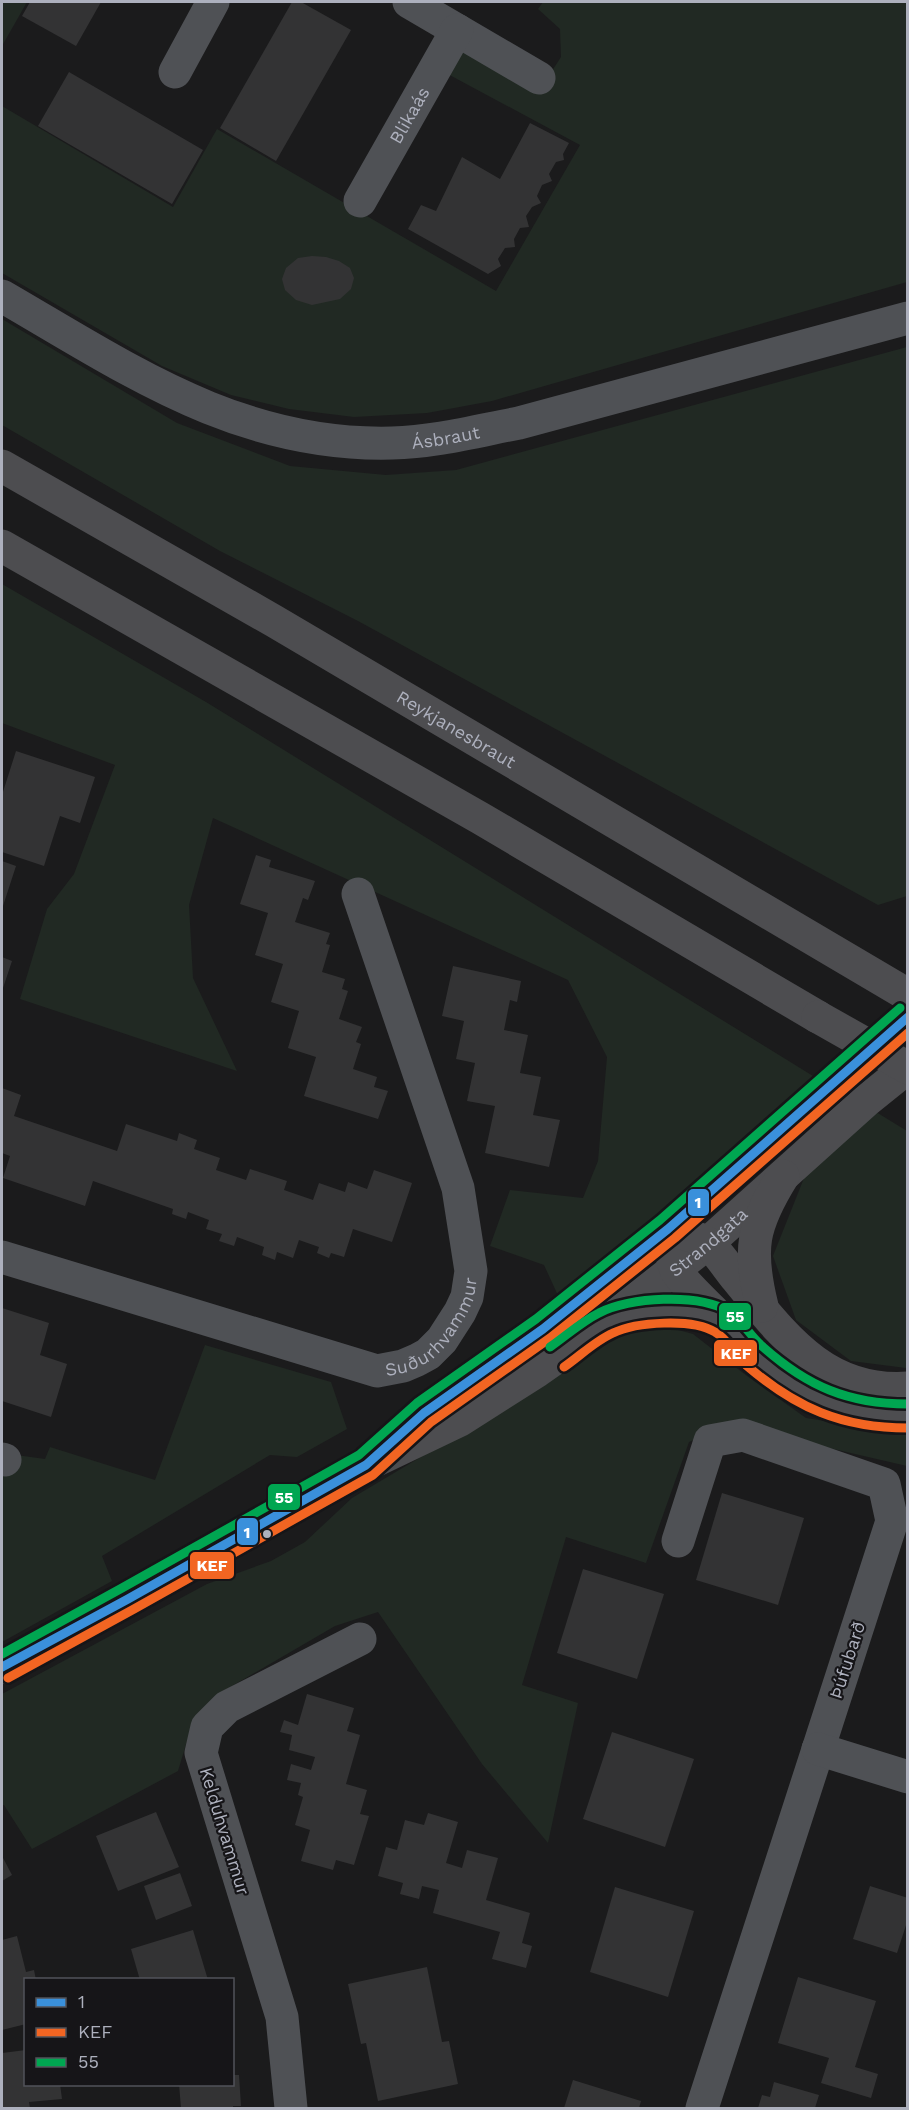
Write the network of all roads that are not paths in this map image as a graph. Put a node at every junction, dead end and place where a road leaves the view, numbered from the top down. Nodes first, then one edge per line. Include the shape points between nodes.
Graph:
1 (213, 2) edge
2 (409, 2) edge
3 (458, 30) junction
4 (175, 72) dead end
5 (539, 78) dead end
6 (360, 201) dead end
7 (2, 296) edge
8 (908, 318) edge
9 (2, 466) edge
10 (2, 546) edge
11 (358, 894) dead end
12 (908, 995) edge
13 (908, 1017) edge
14 (899, 1064) edge
15 (908, 1078) edge
16 (783, 1176) junction
17 (668, 1229) junction
18 (708, 1244) junction
19 (2, 1257) edge
20 (676, 1270) junction
21 (763, 1311) junction
22 (722, 1321) junction
23 (607, 1322) junction
24 (908, 1388) edge
25 (908, 1416) edge
26 (366, 1465) junction
27 (678, 1541) dead end
28 (360, 1639) dead end
29 (2, 1667) edge
30 (818, 1749) junction
31 (908, 1777) edge
32 (291, 2109) edge
33 (702, 2109) edge

1 - 4 street
2 - 3 street
3 - 5 street
3 - 6 street, Blikaás
7 - 8 street, Ásbraut via 148,381 217,413 286,434 349,443 394,444 519,423
9 - 12 main road, Reykjanesbraut via 284,627
10 - 14 main road, bridge via 480,818
11 - 19 street, Suðurhvammur via 458,1188 470,1285 460,1312 442,1340 417,1360 377,1371
13 - 17 main road, Strandgata
14 - 15 main road, bridge
14 - 16 main road, Strandgata via 866,1101
16 - 18 main road, Strandgata
16 - 21 main road via 760,1218 754,1245 753,1261
17 - 18 main road
17 - 20 main road
17 - 26 main road, Strandgata via 543,1329 424,1413
18 - 20 main road, Strandgata
18 - 21 main road
20 - 22 main road
20 - 23 main road, Strandgata
21 - 24 main road via 806,1354 836,1376 872,1387
22 - 23 main road via 662,1311
22 - 25 main road via 767,1367 810,1397 856,1414
23 - 26 main road, Strandgata via 460,1420
26 - 29 main road, Strandgata
27 - 30 street, Þúfubarð via 710,1441 743,1436 884,1484 892,1521
28 - 32 street, Kelduhvammur via 227,1707 207,1727 201,1753 282,2017
30 - 31 street
30 - 33 street, Þúfubarð

